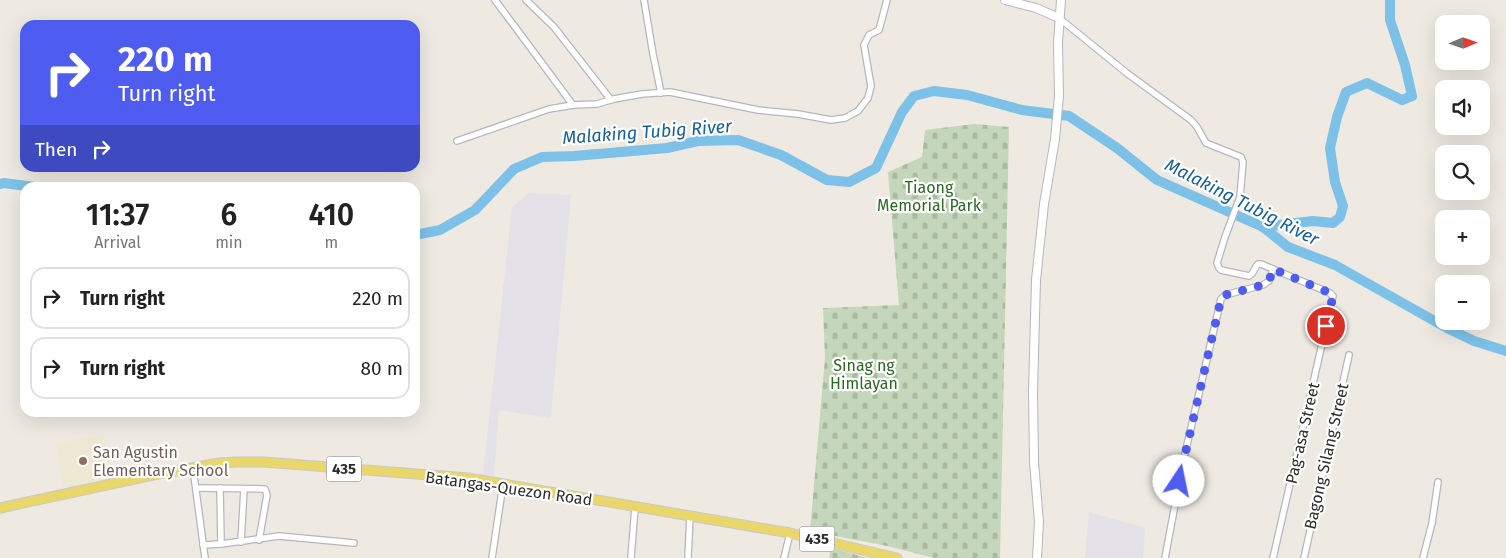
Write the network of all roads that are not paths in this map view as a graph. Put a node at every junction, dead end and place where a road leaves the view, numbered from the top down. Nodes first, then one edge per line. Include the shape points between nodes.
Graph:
1 (495, 0) edge
2 (526, 0) edge
3 (644, 0) edge
4 (887, 0) edge
5 (1006, 0) edge
6 (1061, 0) edge
7 (1059, 18) junction
8 (661, 93) junction
9 (611, 100) junction
10 (573, 105) junction
11 (457, 141) dead end
12 (1273, 269) junction
13 (1349, 355) dead end
14 (193, 468) junction
15 (1438, 482) dead end
16 (503, 484) junction
17 (196, 488) junction
18 (220, 488) junction
19 (244, 489) junction
20 (635, 507) junction
21 (0, 508) edge
22 (690, 516) junction
23 (790, 533) junction
24 (259, 540) junction
25 (241, 542) junction
26 (354, 543) dead end
27 (221, 544) junction
28 (203, 545) junction
29 (205, 558) edge
30 (492, 558) edge
31 (632, 558) edge
32 (688, 558) edge
33 (784, 558) edge
34 (897, 558) edge
35 (1038, 558) edge
36 (1165, 558) edge
37 (1273, 558) edge
38 (1304, 558) edge
39 (1423, 558) edge

1 - 10 street
2 - 9 street via 554,27
3 - 8 street
4 - 8 street via 879,30 869,35 864,45 871,86 868,98 858,111 845,118 831,120
5 - 7 street
6 - 7 street
7 - 12 street via 1190,120 1206,143 1241,157 1240,197 1218,268 1246,276 1252,275 1258,264
7 - 35 street via 1059,96 1036,280 1033,401
8 - 9 street
9 - 10 street
10 - 11 street via 550,109
12 - 36 street via 1269,281 1225,295 1218,306
12 - 37 street, Pag-asa Street via 1333,296
13 - 38 street, Bagong Silang Street
14 - 16 main road, Batangas-Quezon Road / 435 via 219,463 264,462 468,478
14 - 17 street
14 - 21 main road, Batangas-Quezon Road / 435
15 - 39 street
16 - 20 main road, Batangas-Quezon Road / 435
16 - 30 street
17 - 18 street
17 - 28 street
18 - 19 street
18 - 27 street
19 - 24 street via 261,489 267,494
19 - 25 street
20 - 22 main road, Batangas-Quezon Road / 435
20 - 31 street
22 - 23 main road, Batangas-Quezon Road / 435
22 - 32 street
23 - 33 street
23 - 34 main road, Batangas-Quezon Road / 435
24 - 25 street
24 - 26 street via 279,536
25 - 27 street
27 - 28 street
28 - 29 street

